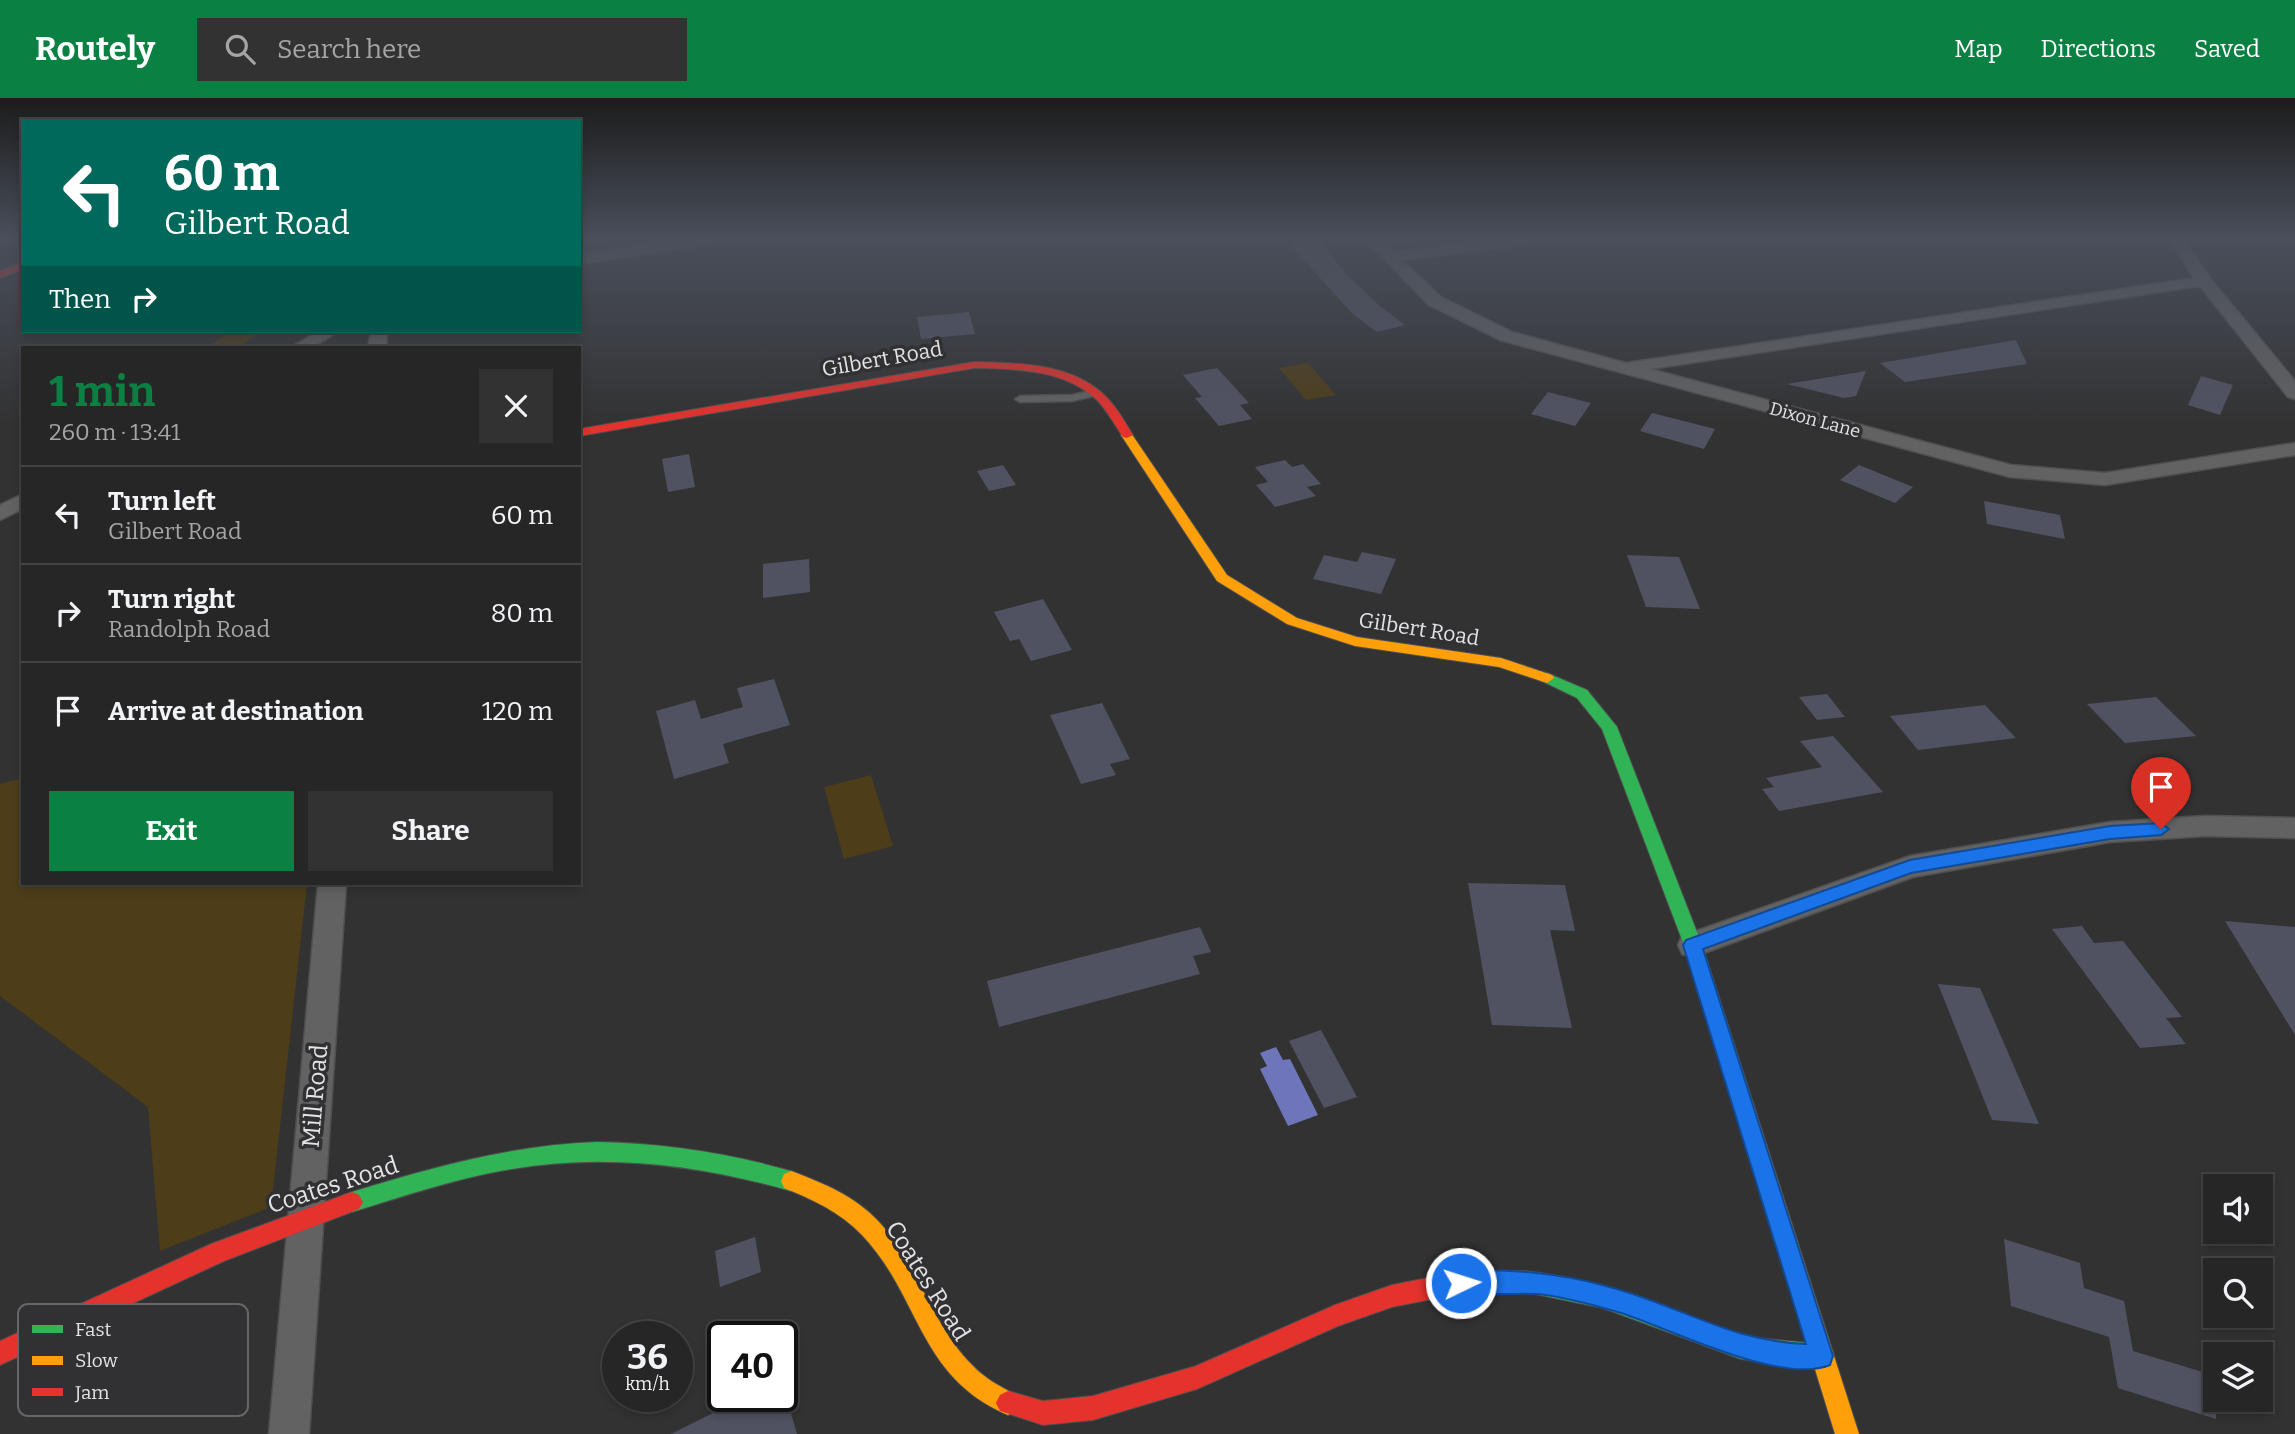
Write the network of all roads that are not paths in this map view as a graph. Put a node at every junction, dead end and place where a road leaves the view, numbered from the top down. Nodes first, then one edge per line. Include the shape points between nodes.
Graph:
1 (1436, 300) edge
2 (2074, 300) edge
3 (2220, 300) edge
4 (326, 333) edge
5 (303, 346) edge
6 (1621, 368) junction
7 (1095, 393) junction
8 (2295, 393) edge
9 (1020, 399) dead end
10 (581, 433) edge
11 (2295, 449) edge
12 (21, 501) edge
13 (0, 514) edge
14 (2295, 828) edge
15 (332, 885) edge
16 (1692, 945) junction
17 (306, 1215) junction
18 (104, 1304) edge
19 (18, 1345) edge
20 (0, 1353) edge
21 (1822, 1356) junction
22 (289, 1434) edge
23 (1847, 1434) edge

1 - 6 street, Dixon Lane via 1506,336
2 - 6 street
3 - 8 street
4 - 5 street
6 - 11 street, Dixon Lane via 1977,463 2059,478 2139,476
7 - 9 lane
7 - 10 street, Gilbert Road via 1046,370 974,365
7 - 16 street, Gilbert Road via 1222,578 1293,621 1355,641 1501,663 1582,694 1609,727
12 - 13 street
14 - 16 street via 2205,826 2110,832 1910,867
15 - 17 street, Mill Road
16 - 21 street, Gilbert Road
17 - 18 street, Coates Road via 245,1238
17 - 21 street, Coates Road via 415,1182 543,1154 603,1151 750,1169 818,1190 857,1215 880,1239 935,1340 964,1376 1000,1401 1034,1412 1081,1410 1134,1396 1191,1379 1364,1306 1421,1289 1481,1280 1587,1291 1731,1344 1774,1354
17 - 22 street, Mill Road
19 - 20 street, Coates Road
21 - 23 street, Gilbert Road

